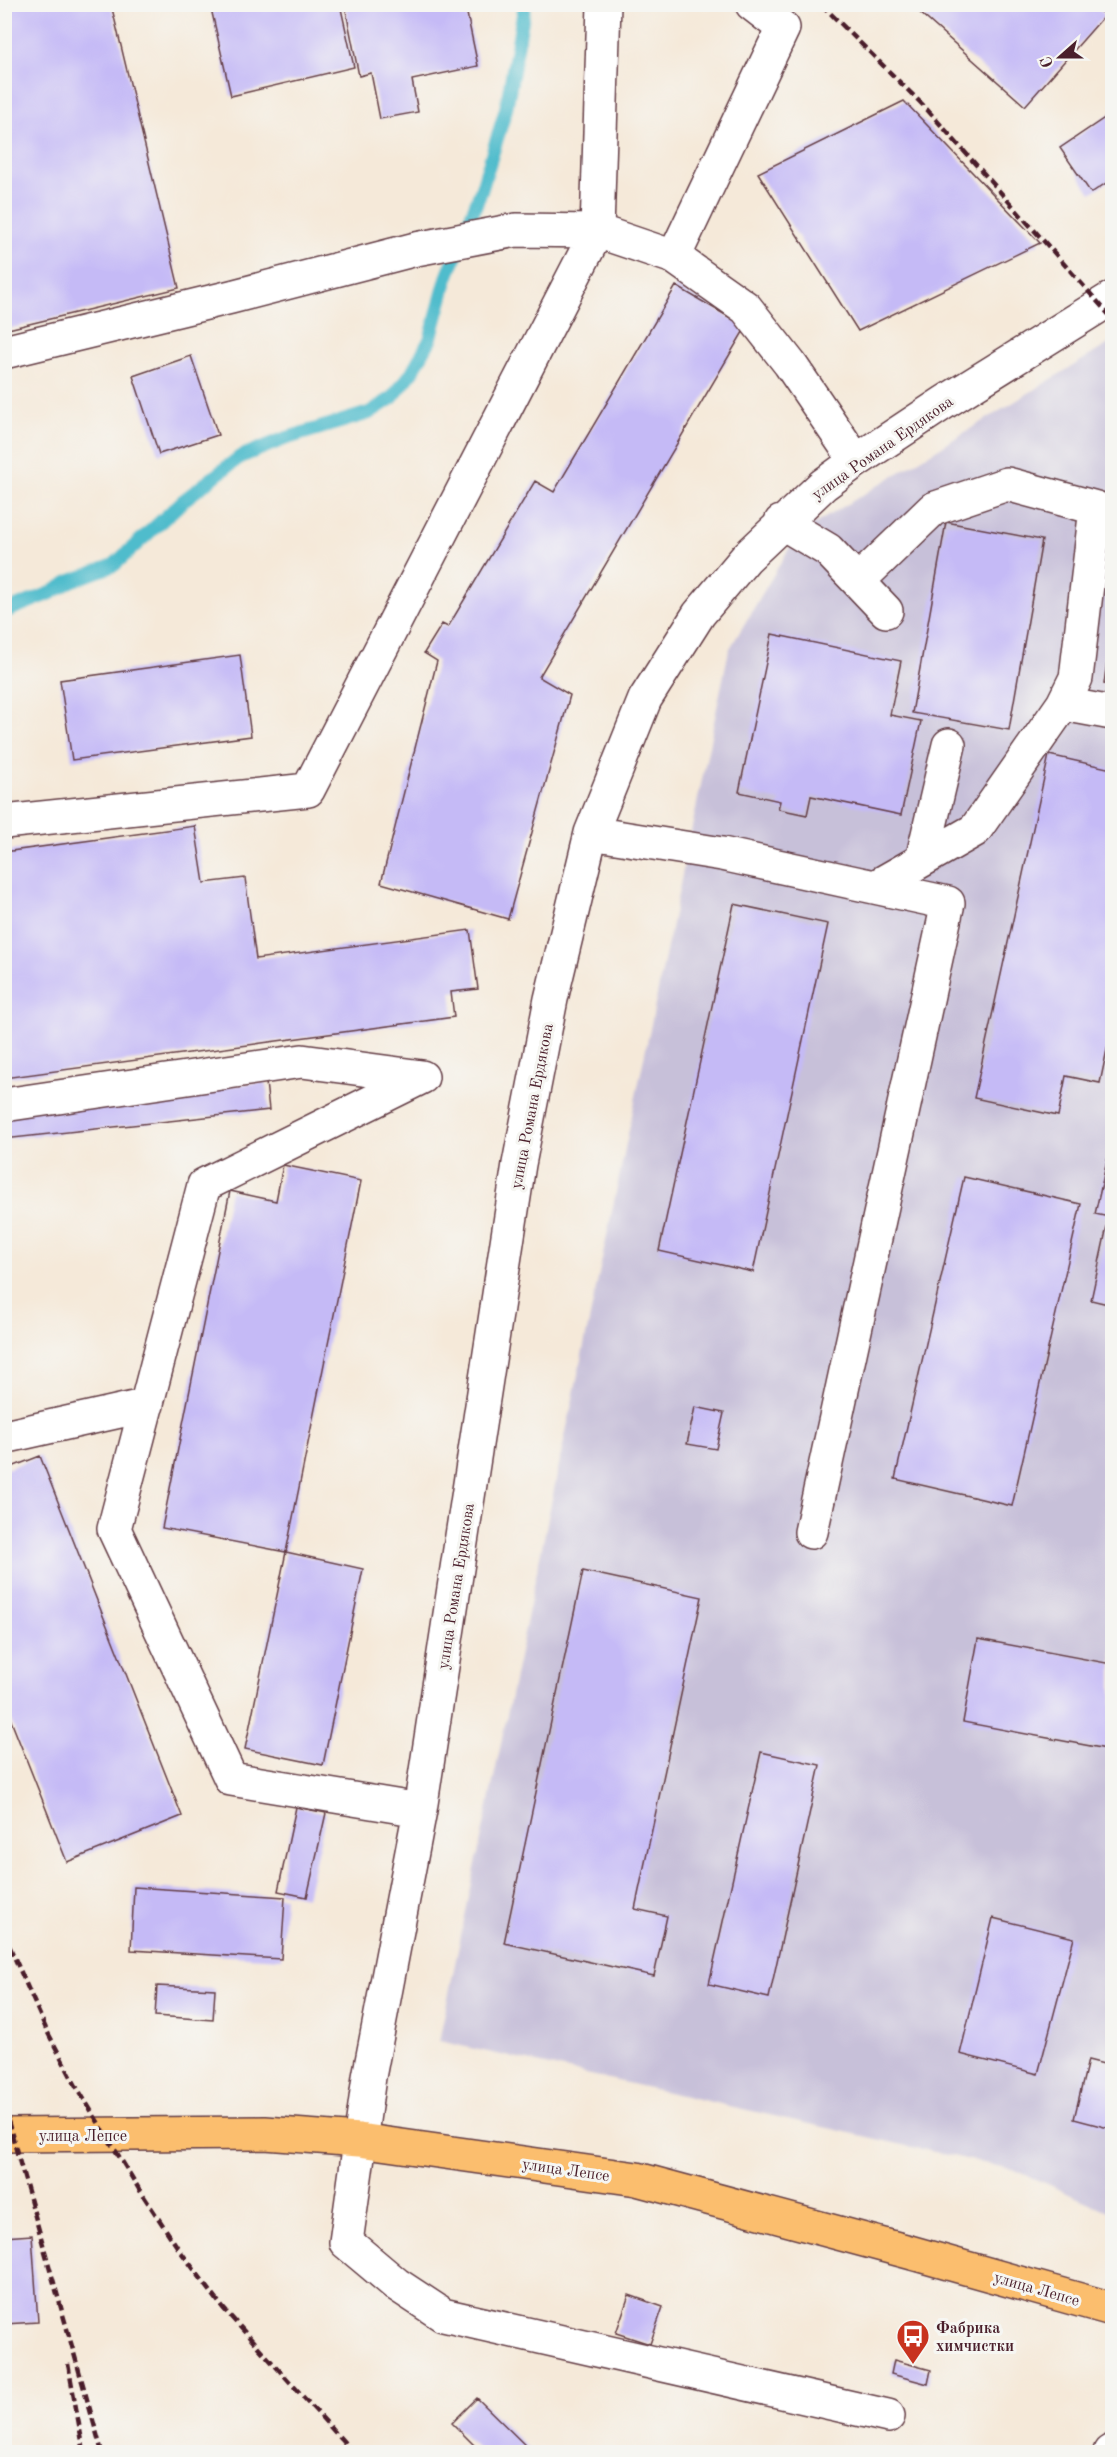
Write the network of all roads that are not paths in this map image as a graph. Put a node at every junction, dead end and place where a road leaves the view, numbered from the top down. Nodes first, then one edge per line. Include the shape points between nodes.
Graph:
1 (604, 4) edge
2 (752, 4) edge
3 (597, 231) junction
4 (674, 257) junction
5 (1113, 298) edge
6 (4, 352) edge
7 (856, 461) junction
8 (782, 522) junction
9 (858, 581) junction
10 (886, 611) dead end
11 (1063, 704) junction
12 (1113, 712) edge
13 (949, 745) dead end
14 (4, 822) edge
15 (591, 833) junction
16 (922, 860) junction
17 (874, 887) junction
18 (4, 1105) edge
19 (147, 1406) junction
20 (4, 1437) edge
21 (811, 1532) dead end
22 (420, 1810) junction
23 (4, 2135) edge
24 (359, 2140) junction
25 (1113, 2309) edge
26 (888, 2416) dead end

1 - 3 street
2 - 4 street via 783,28
3 - 4 street
3 - 6 street via 516,230 416,249
3 - 14 street via 308,790
4 - 7 street via 746,308 790,364
5 - 7 street, улица Романа Ердякова
7 - 8 street, улица Романа Ердякова
8 - 9 street via 828,550
8 - 15 street, улица Романа Ердякова via 699,614 645,699
9 - 10 street
9 - 11 street via 933,509 1007,484 1096,508 1076,678
11 - 12 street
11 - 16 street via 975,830
13 - 16 street
15 - 17 street via 722,854
15 - 22 street, улица Романа Ердякова via 551,999 519,1164
16 - 17 street
17 - 21 street via 948,903
18 - 19 street via 303,1061 422,1077 204,1185
19 - 20 street
19 - 22 street via 114,1529 231,1779
22 - 24 street, улица Романа Ердякова
23 - 24 main road, улица Лепсе via 265,2133
24 - 25 main road, улица Лепсе via 637,2179
24 - 26 street, улица Романа Ердякова via 346,2242 396,2284 443,2315

